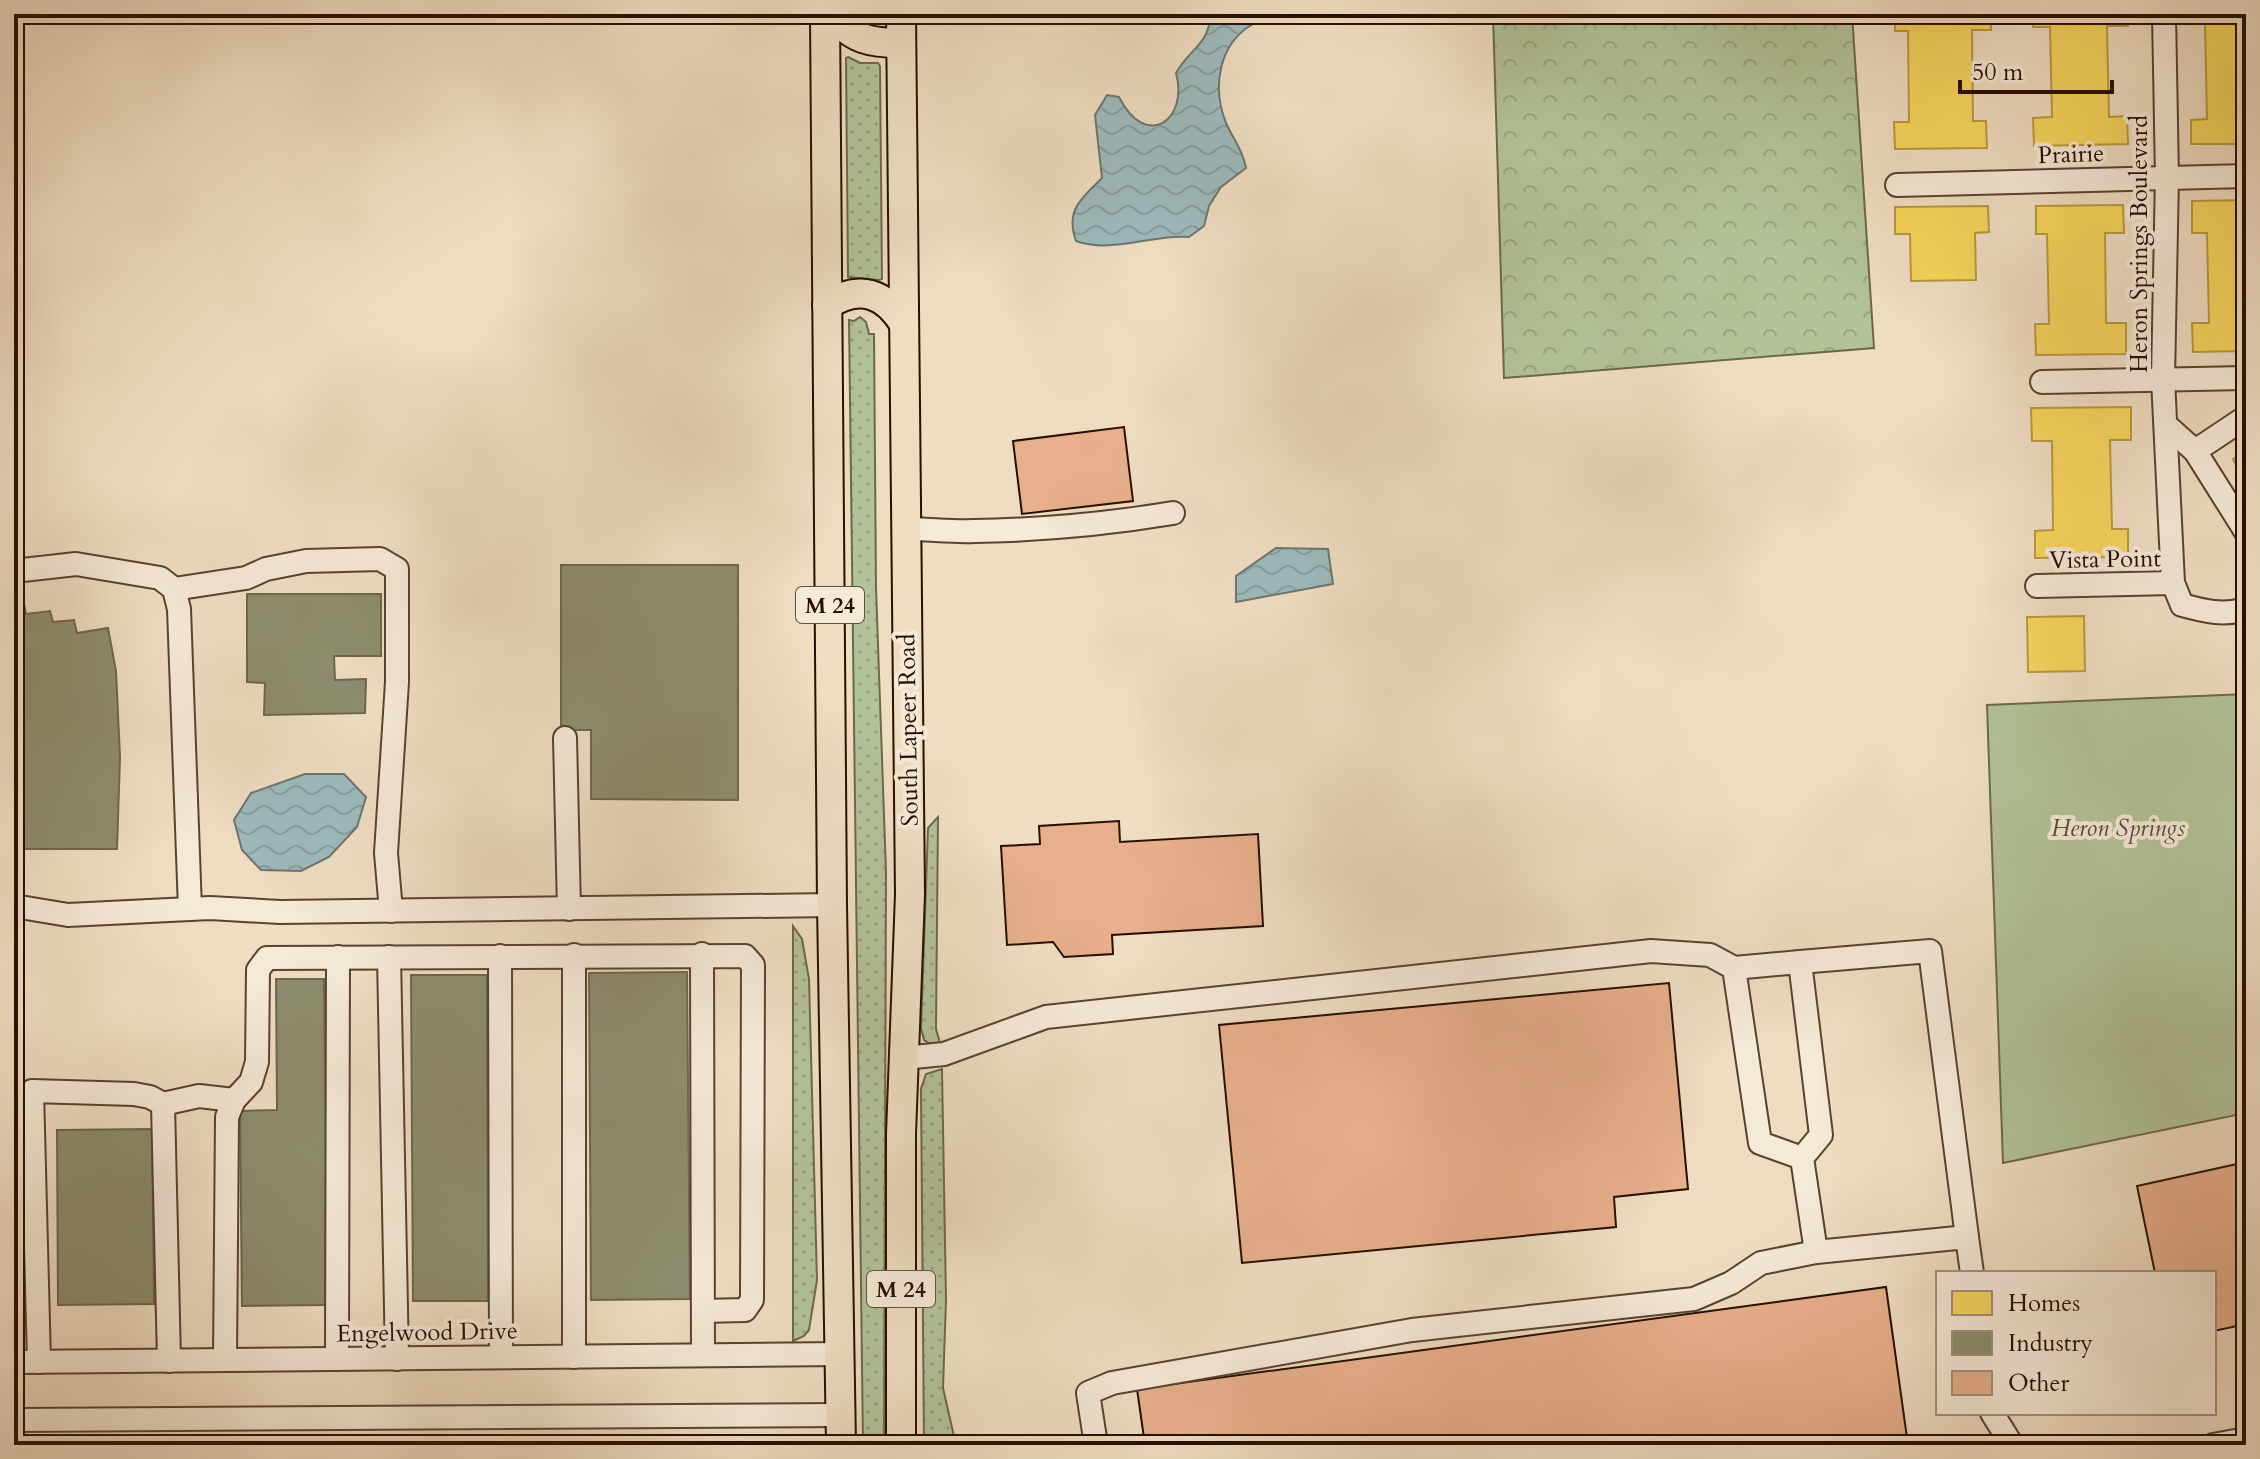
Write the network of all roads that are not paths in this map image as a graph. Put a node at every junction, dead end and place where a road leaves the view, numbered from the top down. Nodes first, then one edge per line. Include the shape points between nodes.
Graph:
1 (825, 14) edge
2 (833, 14) edge
3 (901, 14) edge
4 (2164, 14) edge
5 (901, 43) junction
6 (2246, 176) edge
7 (2167, 177) junction
8 (1897, 185) dead end
9 (827, 305) junction
10 (904, 324) junction
11 (2246, 378) edge
12 (2163, 379) junction
13 (2042, 382) dead end
14 (2246, 417) edge
15 (2167, 426) junction
16 (2195, 451) junction
17 (1173, 513) dead end
18 (906, 529) junction
19 (2246, 532) edge
20 (14, 571) edge
21 (2173, 583) junction
22 (2037, 586) dead end
23 (174, 589) junction
24 (2246, 609) edge
25 (565, 738) dead end
26 (832, 905) junction
27 (14, 906) edge
28 (190, 909) junction
29 (569, 909) junction
30 (391, 911) junction
31 (702, 954) junction
32 (574, 955) junction
33 (500, 956) junction
34 (338, 957) junction
35 (389, 957) junction
36 (1800, 962) junction
37 (1734, 968) junction
38 (904, 1058) junction
39 (234, 1100) junction
40 (163, 1104) junction
41 (1802, 1158) junction
42 (1967, 1237) junction
43 (1816, 1252) junction
44 (1972, 1271) edge
45 (703, 1311) junction
46 (840, 1354) junction
47 (703, 1355) junction
48 (501, 1357) junction
49 (574, 1357) junction
50 (337, 1359) junction
51 (397, 1359) junction
52 (225, 1360) junction
53 (169, 1361) junction
54 (14, 1362) edge
55 (39, 1362) junction
56 (841, 1415) junction
57 (1993, 1415) edge
58 (14, 1420) edge
59 (2246, 1439) edge
60 (841, 1445) edge
61 (901, 1445) edge
62 (1096, 1445) edge
63 (2012, 1445) edge
64 (2213, 1445) edge

1 - 9 main road, M 24
2 - 5 main road via 860,39
3 - 5 main road, South Lapeer Road / M 24
4 - 7 street, Heron Springs Boulevard
5 - 10 main road, South Lapeer Road / M 24
6 - 7 street, Prairie
7 - 8 street, Prairie
7 - 12 street, Heron Springs Boulevard
9 - 10 main road via 850,294 874,296 886,300
9 - 26 main road, M 24
10 - 18 main road, South Lapeer Road / M 24
11 - 12 street
12 - 13 street
12 - 15 street, Heron Springs Boulevard
14 - 16 street
15 - 16 street
15 - 21 street, Heron Springs Boulevard
16 - 19 street
17 - 18 street via 1026,530
18 - 38 main road, South Lapeer Road / M 24 via 910,894
20 - 23 street via 76,564 160,578
21 - 22 street, Vista Point
21 - 24 street via 2182,605 2209,613
23 - 28 street
23 - 30 street via 246,578 306,561 380,559 397,569 397,682 386,853
25 - 29 street
26 - 29 street
26 - 46 main road, M 24
27 - 28 street via 68,915
28 - 30 street
29 - 30 street
31 - 32 street
31 - 45 street
31 - 45 street via 745,956 753,965 752,1300 745,1310
32 - 33 street
32 - 49 street
33 - 35 street
33 - 48 street
34 - 35 street
34 - 39 street via 267,958 258,970 257,1062 251,1082
34 - 50 street
35 - 51 street
36 - 37 street
36 - 41 street via 1821,1135
36 - 42 street via 1930,951
37 - 38 street via 1696,953 1620,954 1046,1017 944,1054
37 - 41 street via 1760,1143
38 - 61 main road, South Lapeer Road / M 24
39 - 40 street via 199,1096
39 - 52 street via 227,1117
40 - 53 street
40 - 55 street via 134,1094 32,1091
41 - 43 street
42 - 43 street
42 - 44 street
43 - 62 street via 1761,1263 1694,1299 1412,1330 1112,1383 1088,1393
45 - 47 street
46 - 47 street, Engelwood Drive
46 - 56 main road, M 24
47 - 49 street, Engelwood Drive
48 - 49 street, Engelwood Drive
48 - 51 street, Engelwood Drive
50 - 51 street, Engelwood Drive
50 - 52 street, Engelwood Drive
52 - 53 street, Engelwood Drive
53 - 55 street, Engelwood Drive
54 - 55 street, Engelwood Drive
56 - 58 street
56 - 60 main road, M 24
57 - 63 street
59 - 64 street

